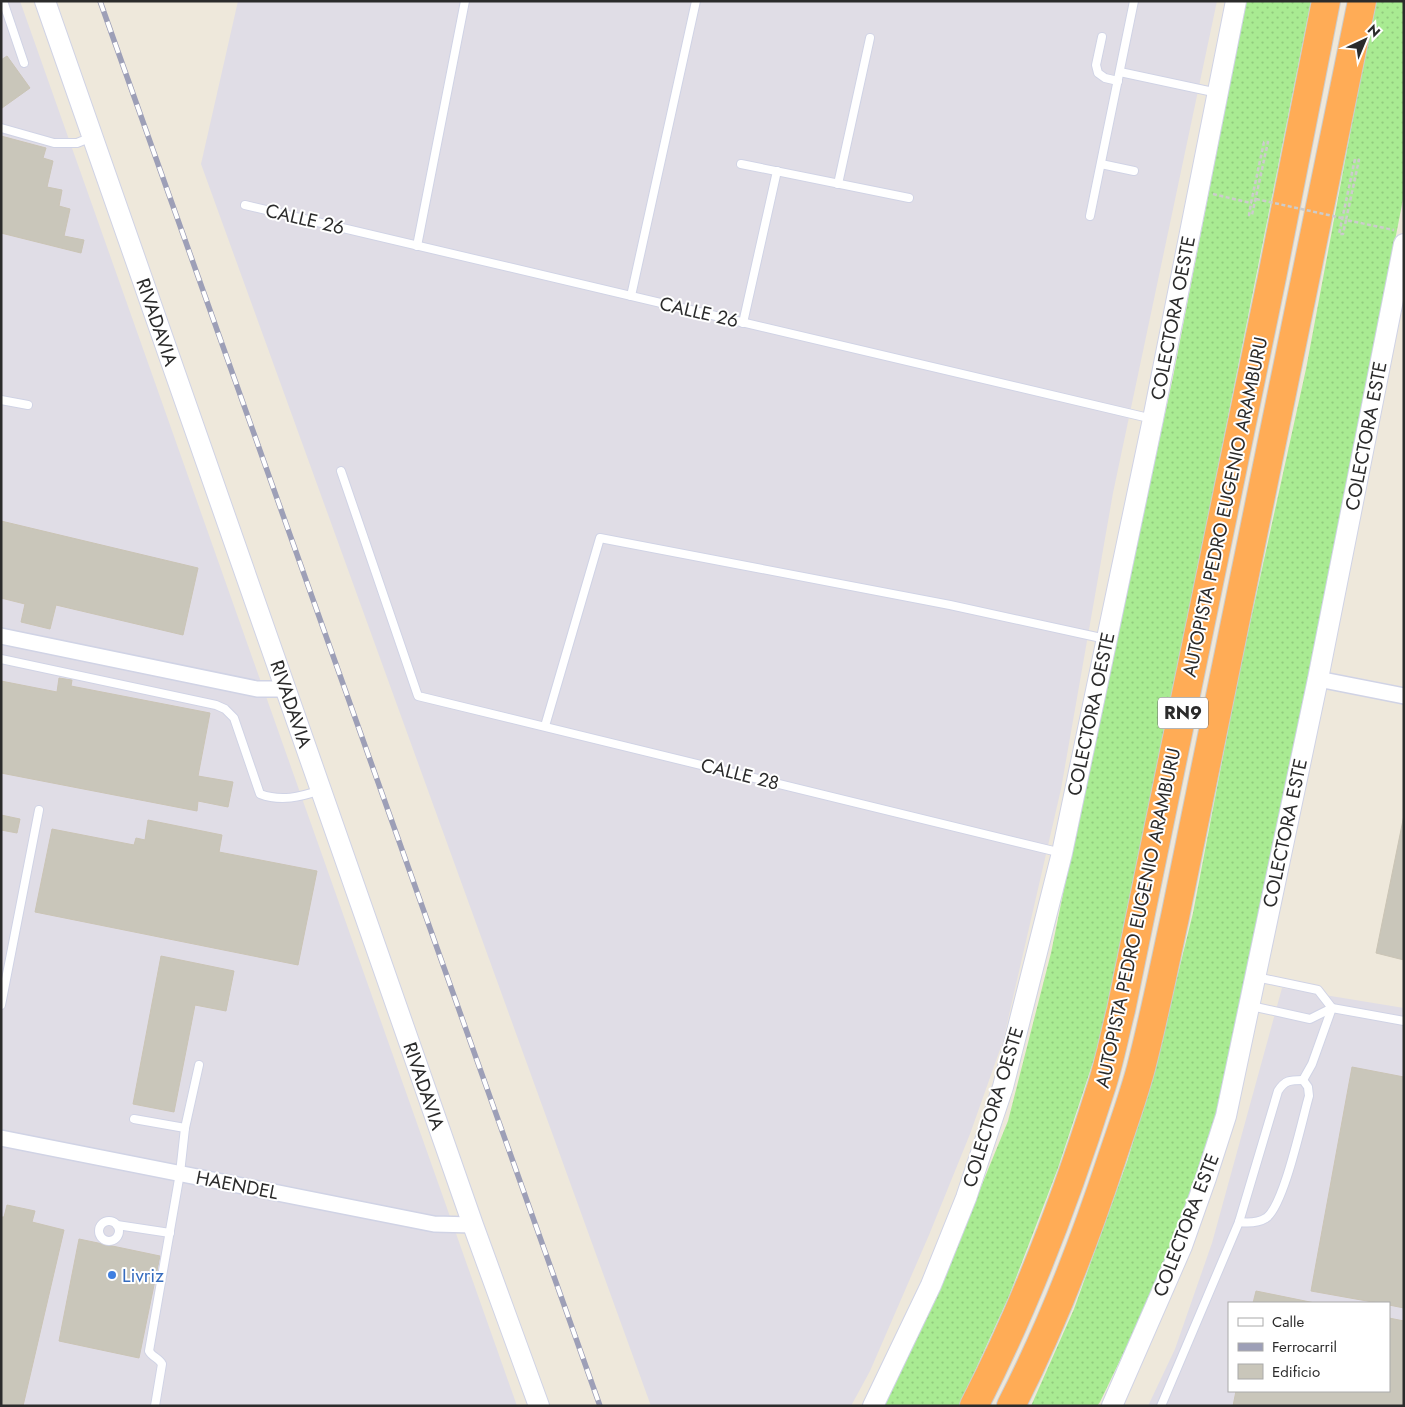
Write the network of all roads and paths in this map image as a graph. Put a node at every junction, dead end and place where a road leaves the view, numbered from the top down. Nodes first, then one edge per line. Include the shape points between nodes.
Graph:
1 (2, 1) edge
2 (45, 1) edge
3 (466, 1) edge
4 (696, 1) edge
5 (1134, 1) edge
6 (1236, 1) edge
7 (1326, 1) edge
8 (1362, 1) edge
9 (1102, 37) dead end
10 (870, 38) dead end
11 (24, 63) dead end
12 (1119, 76) junction
13 (1218, 93) junction
14 (1, 128) edge
15 (92, 137) junction
16 (741, 164) dead end
17 (1101, 164) junction
18 (776, 171) junction
19 (1134, 171) dead end
20 (838, 184) junction
21 (1198, 191) junction
22 (910, 198) dead end
23 (1256, 199) junction
24 (1251, 203) junction
25 (245, 205) dead end
26 (1090, 216) dead end
27 (1344, 219) junction
28 (1399, 237) edge
29 (417, 246) junction
30 (631, 296) junction
31 (743, 323) junction
32 (1, 400) edge
33 (28, 405) dead end
34 (1152, 420) junction
35 (341, 471) dead end
36 (1, 636) edge
37 (1106, 639) junction
38 (1, 659) edge
39 (1318, 679) junction
40 (286, 689) junction
41 (1404, 696) edge
42 (545, 726) junction
43 (321, 790) junction
44 (39, 810) dead end
45 (1062, 853) junction
46 (1255, 977) junction
47 (1, 1005) edge
48 (1249, 1006) junction
49 (1332, 1008) junction
50 (1404, 1021) edge
51 (199, 1065) dead end
52 (1303, 1080) junction
53 (134, 1119) dead end
54 (185, 1128) junction
55 (1, 1138) edge
56 (180, 1173) junction
57 (1240, 1222) junction
58 (117, 1225) dead end
59 (473, 1225) junction
60 (170, 1233) junction
61 (155, 1406) edge
62 (539, 1406) edge
63 (873, 1406) edge
64 (974, 1406) edge
65 (1011, 1406) edge
66 (1112, 1406) edge
67 (1161, 1406) edge

1 - 11 lane
2 - 15 street, RIVADAVIA
3 - 29 lane
4 - 30 lane
5 - 12 lane
6 - 13 street, COLECTORA OESTE
7 - 64 highway, AUTOPISTA PEDRO EUGENIO ARAMBURU / RN9 via 1121,1010 1101,1090 1032,1280 998,1360
8 - 65 highway, AUTOPISTA PEDRO EUGENIO ARAMBURU / RN9 via 1151,1031 1070,1277
9 - 12 lane via 1096,65 1098,73 1105,78
10 - 20 lane
12 - 13 lane
12 - 17 lane
13 - 21 street, COLECTORA OESTE
14 - 15 lane via 54,143 77,143
15 - 40 street, RIVADAVIA
16 - 18 lane
17 - 19 lane
17 - 26 lane
18 - 20 lane
18 - 31 lane
20 - 22 lane
21 - 24 path
21 - 34 street, COLECTORA OESTE
23 - 24 path via 1252,216 1249,215
23 - 24 path via 1268,142 1264,142
23 - 27 path, bridge
25 - 29 lane, CALLE 26
27 - 27 path via 1339,234 1343,234
27 - 27 path via 1355,159 1359,160
27 - 28 path
28 - 39 street, COLECTORA ESTE
29 - 30 lane, CALLE 26
30 - 31 lane, CALLE 26
31 - 34 lane, CALLE 26
32 - 33 lane
34 - 37 street, COLECTORA OESTE
35 - 42 lane, CALLE 28 via 418,696
36 - 40 street via 257,689
37 - 42 lane via 950,605 600,538
37 - 45 street, COLECTORA OESTE
38 - 43 lane via 216,705 234,718 260,794 288,798
39 - 41 street
39 - 46 street, COLECTORA ESTE
40 - 43 street, RIVADAVIA
42 - 45 lane, CALLE 28
43 - 59 street, RIVADAVIA
44 - 47 lane
45 - 63 street, COLECTORA OESTE via 1003,1087 975,1170 931,1285
46 - 48 street, COLECTORA ESTE
46 - 49 lane via 1318,990
48 - 49 lane via 1310,1018
48 - 66 street, COLECTORA ESTE via 1226,1116 1206,1178 1182,1246
49 - 50 lane
49 - 52 lane
51 - 54 lane
52 - 57 lane via 1289,1080 1278,1091
52 - 57 lane via 1309,1096 1278,1201 1266,1218 1254,1223
53 - 54 lane
54 - 56 lane
55 - 56 street, HAENDEL
56 - 59 street, HAENDEL via 434,1224
56 - 60 lane
57 - 67 lane
58 - 60 lane
59 - 62 street, RIVADAVIA
60 - 61 lane via 149,1351 162,1364

